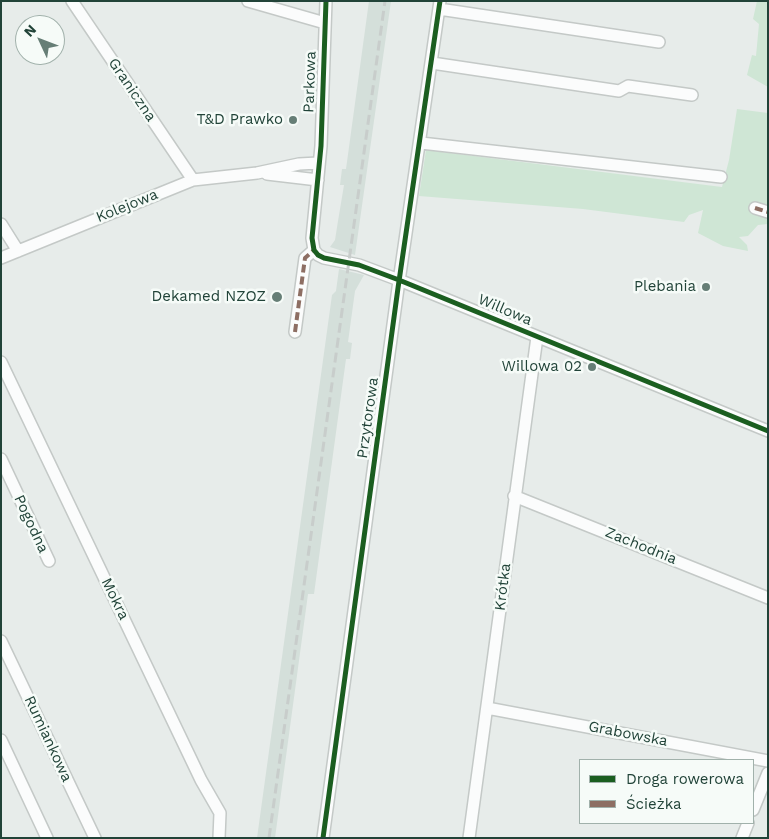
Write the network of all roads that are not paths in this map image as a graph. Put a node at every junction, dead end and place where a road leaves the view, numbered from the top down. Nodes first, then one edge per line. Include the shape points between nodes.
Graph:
1 (72, 1) edge
2 (248, 1) edge
3 (326, 1) edge
4 (440, 5) edge
5 (325, 23) junction
6 (659, 42) dead end
7 (432, 63) junction
8 (692, 95) dead end
9 (421, 143) junction
10 (318, 163) junction
11 (257, 173) junction
12 (721, 177) dead end
13 (193, 180) junction
14 (318, 180) junction
15 (754, 208) dead end
16 (768, 212) edge
17 (1, 224) edge
18 (18, 250) junction
19 (314, 250) junction
20 (1, 258) edge
21 (399, 280) junction
22 (295, 332) dead end
23 (537, 337) junction
24 (1, 362) edge
25 (768, 431) edge
26 (1, 459) edge
27 (514, 496) junction
28 (49, 561) dead end
29 (768, 598) edge
30 (1, 641) edge
31 (487, 708) junction
32 (1, 740) edge
33 (752, 759) edge
34 (754, 759) edge
35 (768, 762) edge
36 (768, 774) edge
37 (754, 808) edge
38 (748, 824) edge
39 (47, 838) edge
40 (95, 838) edge
41 (219, 838) edge
42 (324, 838) edge
43 (469, 838) edge
44 (742, 838) edge

1 - 13 street, Graniczna
2 - 5 street
3 - 5 street, Parkowa
4 - 6 street
4 - 7 street, Przytorowa
5 - 10 street, Parkowa
7 - 8 street via 619,91 628,86
7 - 9 street, Przytorowa
9 - 12 street
9 - 21 street, Przytorowa
10 - 11 street, Kolejowa
10 - 14 street
11 - 13 street, Kolejowa
11 - 14 street, Kolejowa
13 - 18 street, Kolejowa
14 - 19 street via 312,238
15 - 16 street
17 - 18 street
18 - 20 street, Kolejowa
19 - 21 street, Willowa via 324,258 358,265
19 - 22 street via 305,258
21 - 23 street, Willowa
21 - 42 street, Przytorowa
23 - 25 street, Willowa
23 - 27 street, Krótka
24 - 41 street, Mokra via 220,813
26 - 28 street, Pogodna
27 - 29 street, Zachodnia
27 - 31 street, Krótka
30 - 40 street, Rumiankowa
31 - 33 street, Grabowska
31 - 43 street, Krótka
32 - 39 street
34 - 35 street, Grabowska
36 - 37 street
38 - 44 street

